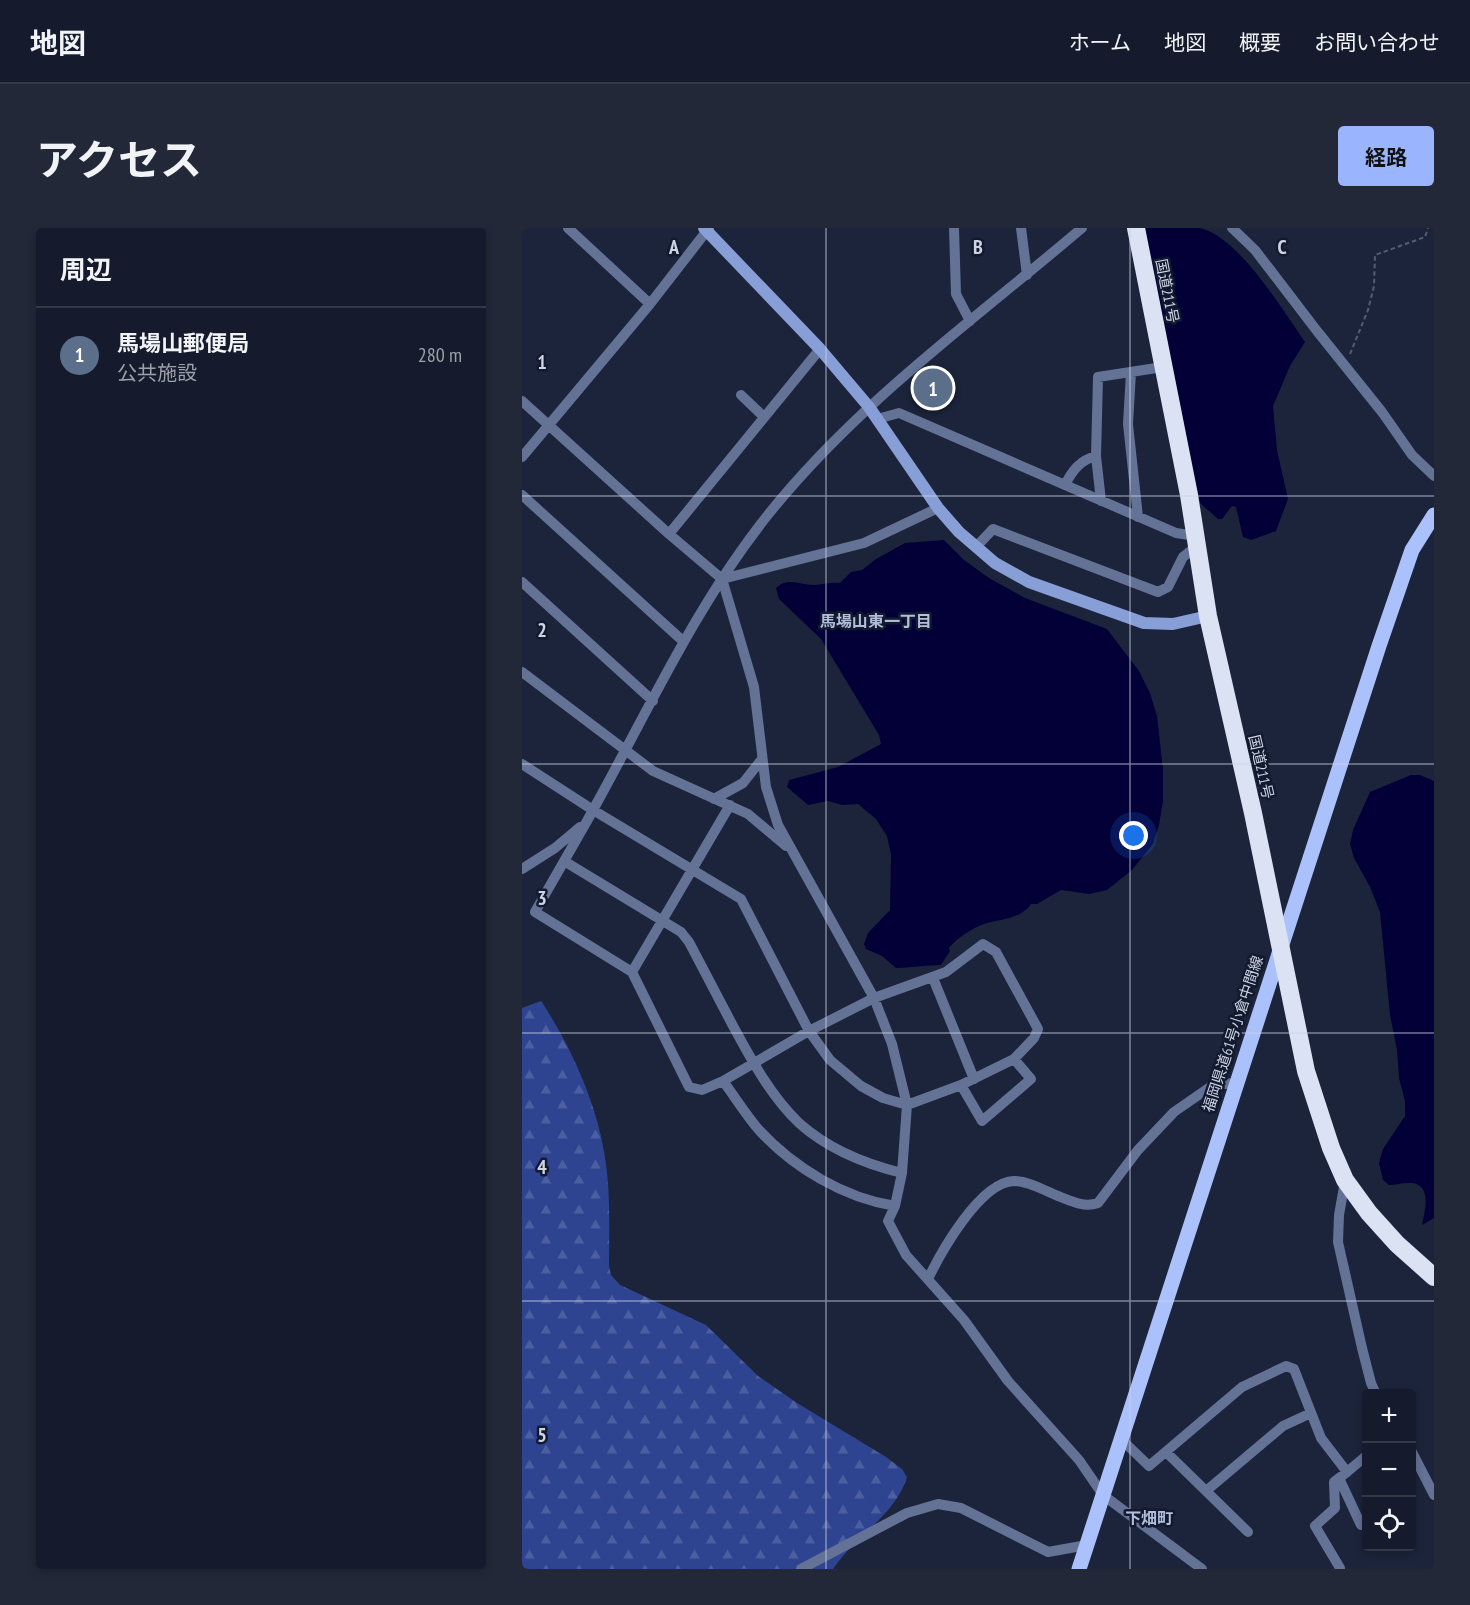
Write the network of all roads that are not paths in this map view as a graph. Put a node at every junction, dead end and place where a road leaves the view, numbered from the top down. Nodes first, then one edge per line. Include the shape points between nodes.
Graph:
1 (568, 228) edge
2 (954, 228) edge
3 (1021, 228) edge
4 (1082, 228) edge
5 (1136, 228) edge
6 (1232, 228) edge
7 (707, 229) edge
8 (1027, 275) junction
9 (650, 304) junction
10 (970, 321) junction
11 (820, 349) junction
12 (1163, 367) junction
13 (1131, 372) junction
14 (741, 395) dead end
15 (522, 401) edge
16 (869, 407) junction
17 (764, 417) junction
18 (877, 419) junction
19 (549, 426) junction
20 (1096, 456) junction
21 (522, 458) edge
22 (1434, 476) edge
23 (1065, 485) junction
24 (522, 495) edge
25 (1101, 501) junction
26 (938, 508) junction
27 (1434, 515) edge
28 (1138, 517) junction
29 (669, 534) junction
30 (1197, 541) junction
31 (976, 547) junction
32 (722, 579) junction
33 (522, 582) edge
34 (1208, 616) junction
35 (684, 642) junction
36 (522, 672) edge
37 (652, 701) junction
38 (625, 752) junction
39 (762, 759) junction
40 (522, 764) edge
41 (714, 799) junction
42 (730, 805) junction
43 (593, 810) junction
44 (587, 821) junction
45 (790, 850) junction
46 (564, 861) junction
47 (522, 869) edge
48 (691, 870) junction
49 (662, 920) junction
50 (1280, 946) junction
51 (633, 972) junction
52 (933, 978) junction
53 (874, 998) junction
54 (809, 1031) junction
55 (1014, 1059) junction
56 (753, 1063) junction
57 (974, 1079) junction
58 (723, 1081) junction
59 (1235, 1083) junction
60 (961, 1085) junction
61 (907, 1105) junction
62 (902, 1173) junction
63 (1345, 1180) junction
64 (896, 1206) junction
65 (1434, 1277) edge
66 (928, 1279) junction
67 (1374, 1389) edge
68 (1311, 1413) junction
69 (1121, 1439) junction
70 (1166, 1452) junction
71 (1362, 1459) edge
72 (1416, 1460) edge
73 (1343, 1475) junction
74 (1206, 1491) junction
75 (1103, 1494) junction
76 (1434, 1495) edge
77 (1362, 1525) dead end
78 (1248, 1532) dead end
79 (1087, 1545) junction
80 (1340, 1568) edge
81 (801, 1569) edge
82 (1079, 1569) edge
83 (1202, 1569) edge

1 - 9 street
2 - 10 street via 956,294
3 - 8 street
4 - 8 street
5 - 12 highway, 国道211号
6 - 22 street via 1256,250 1412,455
7 - 9 street
7 - 11 street
8 - 10 street
9 - 19 street
10 - 16 street
11 - 16 street
11 - 17 street
12 - 13 street
12 - 30 highway, 国道211号
13 - 20 street via 1098,376
13 - 28 street via 1128,424
14 - 17 street
15 - 19 street
16 - 18 street
16 - 32 street via 816,459 767,516
17 - 29 street
18 - 23 street via 899,413
18 - 26 street
19 - 21 street
19 - 29 street
20 - 23 street via 1079,464
20 - 25 street
23 - 25 street
24 - 35 street
25 - 28 street
26 - 31 street
26 - 32 street via 864,543
27 - 50 main road, 福岡県道61号小倉中間線 via 1412,550
28 - 30 street
29 - 32 street
30 - 31 street via 1182,556 1168,587 1158,592 993,529
30 - 34 highway, 国道211号
31 - 34 street via 1029,582 1144,623 1173,624
32 - 35 street
32 - 39 street via 754,687
33 - 37 street
34 - 50 highway, 国道211号
35 - 37 street
36 - 38 street
37 - 38 street
38 - 41 street via 652,771
38 - 43 street
39 - 41 street via 743,783
39 - 45 street via 766,787
40 - 43 street
41 - 42 street
42 - 45 street via 748,814
42 - 48 street
43 - 44 street
43 - 48 street
44 - 46 street
44 - 47 street
45 - 53 street
46 - 49 street
46 - 51 street via 535,912
48 - 49 street
48 - 54 street via 741,899
49 - 51 street
49 - 56 street via 689,942
50 - 59 main road, 福岡県道61号小倉中間線
50 - 63 highway, 国道211号 via 1306,1071
51 - 58 street via 689,1087 702,1090
52 - 53 street
52 - 55 street via 983,944 996,952 1038,1029
52 - 57 street
53 - 54 street
53 - 61 street via 892,1044
54 - 56 street
54 - 61 street via 830,1060 861,1086
55 - 57 street
55 - 60 street via 1031,1079 982,1121
56 - 58 street
56 - 62 street via 784,1106 816,1135 856,1158
57 - 60 street
58 - 64 street via 759,1130 814,1175 871,1202
59 - 66 street via 1213,1085 1174,1112 1138,1150 1098,1203 1076,1203 1014,1181 998,1186 968,1213
59 - 69 main road, 福岡県道61号小倉中間線
60 - 61 street
61 - 62 street
62 - 64 street
63 - 65 highway, 国道211号 via 1397,1244
63 - 67 street via 1338,1242
64 - 66 street via 888,1221 906,1255
66 - 75 street
68 - 70 street via 1294,1369 1286,1366 1242,1387
68 - 73 street
68 - 74 street via 1283,1426
69 - 70 street via 1149,1466
69 - 75 main road, 福岡県道61号小倉中間線
70 - 74 street
71 - 73 street
72 - 76 street
73 - 77 street
73 - 80 street via 1334,1482 1335,1508 1315,1526
74 - 78 street
75 - 79 main road, 福岡県道61号小倉中間線
75 - 83 street
79 - 81 street via 1048,1552 961,1508 938,1504 907,1513
79 - 82 main road, 福岡県道61号小倉中間線

